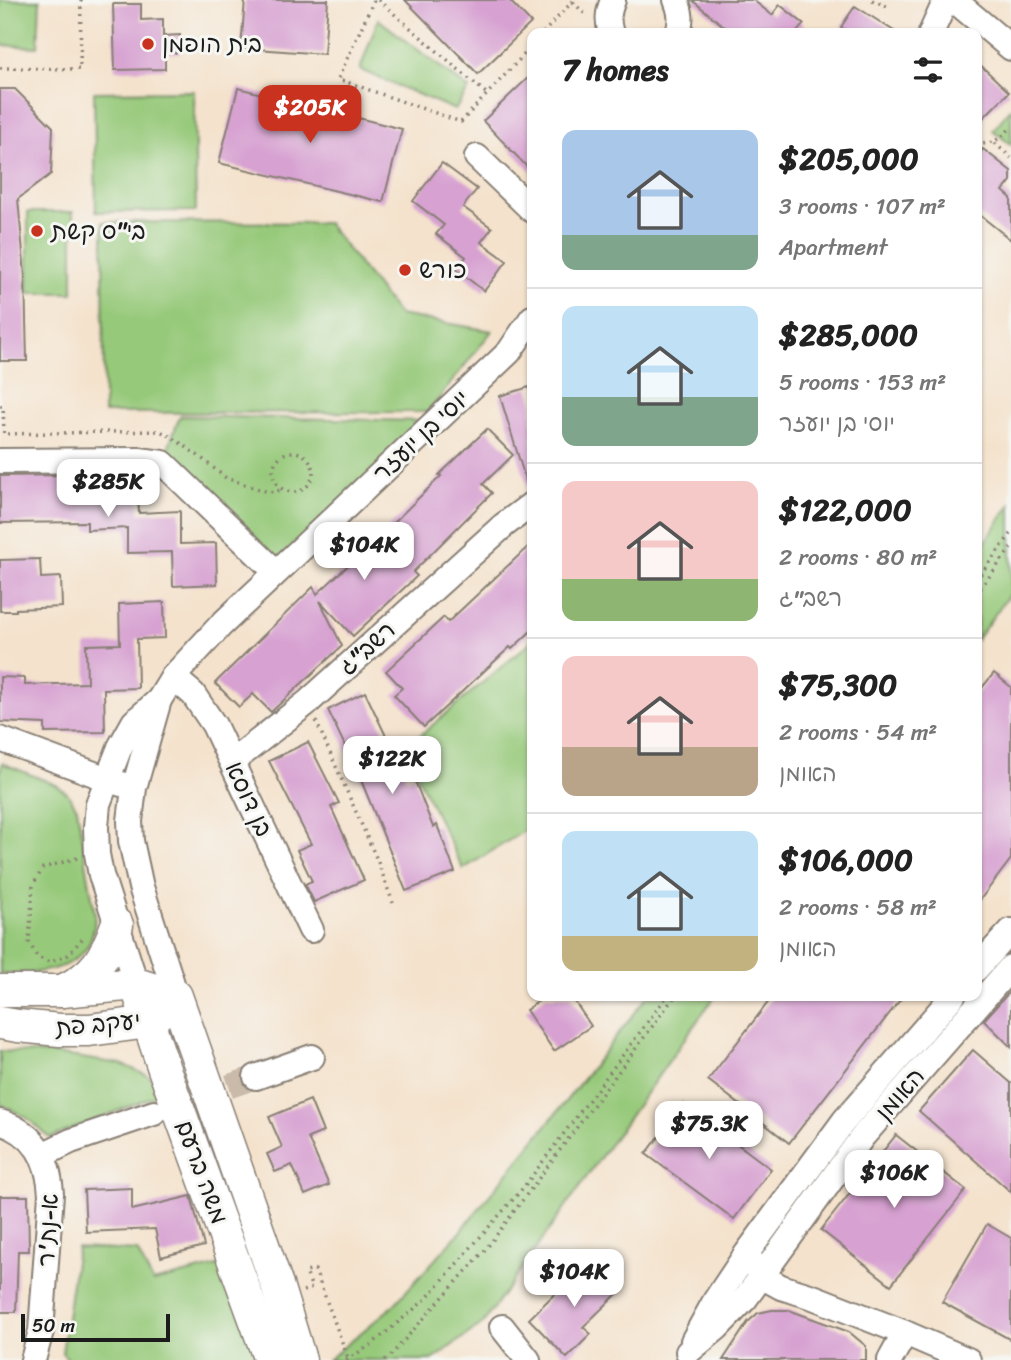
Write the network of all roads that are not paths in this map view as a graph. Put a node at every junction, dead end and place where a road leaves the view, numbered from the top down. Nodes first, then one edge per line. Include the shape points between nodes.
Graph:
1 (613, 0) edge
2 (676, 0) edge
3 (946, 0) edge
4 (954, 0) edge
5 (609, 28) edge
6 (679, 28) edge
7 (933, 28) edge
8 (1011, 48) edge
9 (477, 157) dead end
10 (527, 205) edge
11 (525, 346) edge
12 (0, 461) edge
13 (527, 508) edge
14 (276, 572) junction
15 (173, 677) junction
16 (159, 700) junction
17 (0, 739) edge
18 (232, 762) junction
19 (106, 779) junction
20 (134, 788) junction
21 (103, 930) junction
22 (311, 930) dead end
23 (1011, 931) edge
24 (982, 962) edge
25 (1011, 967) edge
26 (136, 984) junction
27 (62, 991) junction
28 (0, 992) edge
29 (176, 996) junction
30 (982, 1000) edge
31 (949, 1001) edge
32 (981, 1001) edge
33 (0, 1023) edge
34 (149, 1023) junction
35 (89, 1030) junction
36 (312, 1057) dead end
37 (164, 1069) junction
38 (256, 1077) tunnel mouth
39 (153, 1113) tunnel mouth
40 (0, 1122) edge
41 (42, 1155) junction
42 (747, 1253) junction
43 (767, 1268) junction
44 (502, 1327) dead end
45 (905, 1333) junction
46 (274, 1342) edge
47 (685, 1356) edge
48 (33, 1360) edge
49 (300, 1360) edge
50 (528, 1360) edge
51 (890, 1360) edge
52 (968, 1360) edge

1 - 5 street
2 - 6 street
3 - 7 street
4 - 8 street
9 - 10 street
11 - 14 street, יוסי בן יועזר via 509,352
12 - 14 street via 163,463
13 - 18 street, רשב"ג via 308,702
14 - 15 street, יוסי בן יועזר
15 - 16 street, יוסי בן יועזר
15 - 18 street, בן דוסא via 193,694
16 - 19 street, יוסי בן יועזר via 134,722
16 - 20 street, יוסי בן יועזר
17 - 19 street
18 - 22 street, בן דוסא
19 - 20 street
19 - 21 street, יוסי בן יועזר via 96,827
20 - 29 street, יוסי בן יועזר via 130,821 134,862
21 - 26 street, יוסי בן יועזר
21 - 27 main road via 104,956 97,967
23 - 24 street
25 - 30 street, האומן
26 - 27 main road, יעקב פת
26 - 29 main road, יעקב פת
26 - 34 main road, משה ברעם
27 - 28 main road, יעקב פת
29 - 34 main road, יעקב פת
29 - 46 main road, משה ברעם via 276,1285
31 - 42 street, האומן via 844,1121
32 - 43 street, האומן via 863,1136
33 - 35 main road, יעקב פת
34 - 35 main road, יעקב פת
34 - 37 main road, משה ברעם
35 - 37 main road via 124,1042
36 - 38 street
37 - 46 main road, משה ברעם
39 - 41 street
40 - 41 street via 29,1138
41 - 48 street, א-נת'ר via 50,1174 51,1194 41,1331
42 - 43 street
42 - 47 street, האומן
43 - 45 street via 780,1264 813,1297
43 - 47 street, האומן via 734,1310
44 - 50 street
45 - 51 street
45 - 52 street
46 - 49 main road, משה ברעם

